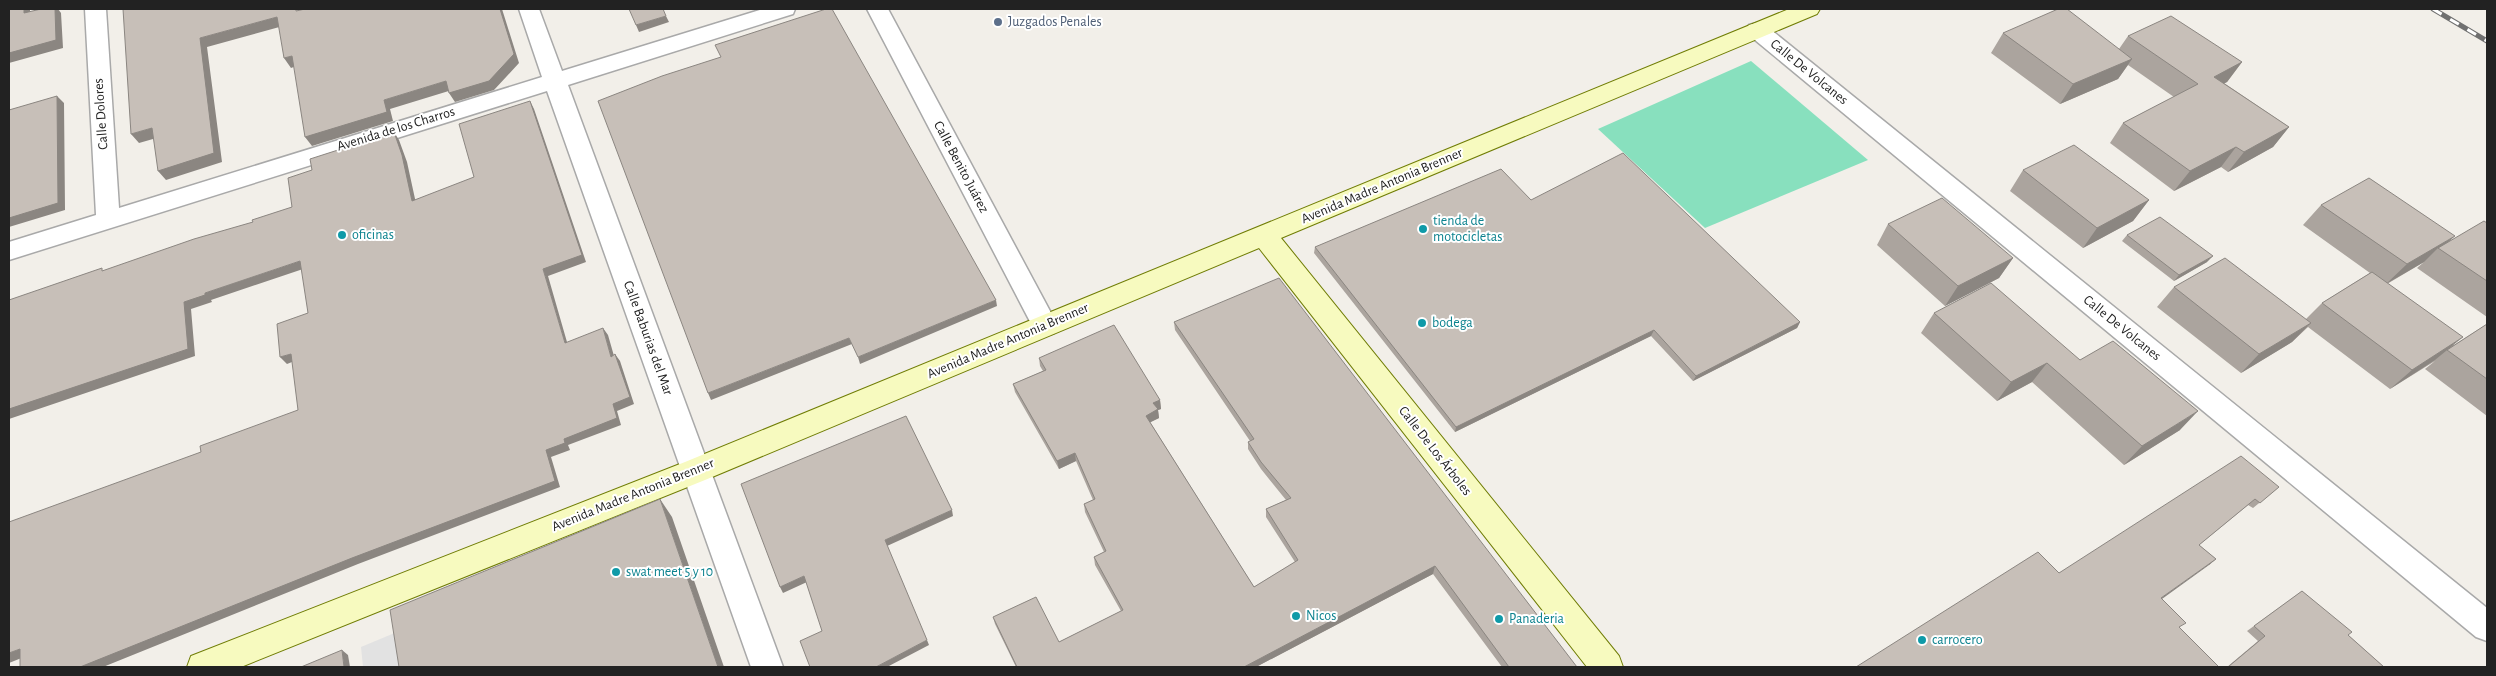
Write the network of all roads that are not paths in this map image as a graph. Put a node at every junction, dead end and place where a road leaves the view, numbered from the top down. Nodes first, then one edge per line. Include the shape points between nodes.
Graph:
1 (95, 9) edge
2 (529, 9) edge
3 (785, 9) edge
4 (877, 9) edge
5 (1809, 9) edge
6 (1757, 30) junction
7 (554, 79) junction
8 (108, 219) junction
9 (1264, 235) junction
10 (9, 251) edge
11 (1045, 326) junction
12 (695, 471) junction
13 (2487, 626) edge
14 (203, 667) edge
15 (767, 667) edge
16 (1607, 667) edge

1 - 8 street, Calle Dolores
2 - 7 street, Calle Baburias del Mar
3 - 7 street, Avenida de los Charros
4 - 11 street, Calle Benito Juárez
5 - 6 street, Avenida Madre Antonia Brenner
6 - 9 street, Avenida Madre Antonia Brenner
6 - 13 street, Calle De Volcanes
7 - 8 street, Avenida de los Charros
7 - 12 street, Calle Baburias del Mar
8 - 10 street, Avenida de los Charros
9 - 11 street, Avenida Madre Antonia Brenner
9 - 16 street, Calle De Los Árboles
11 - 12 street, Avenida Madre Antonia Brenner
12 - 14 street, Avenida Madre Antonia Brenner
12 - 15 street, Calle Baburias del Mar

